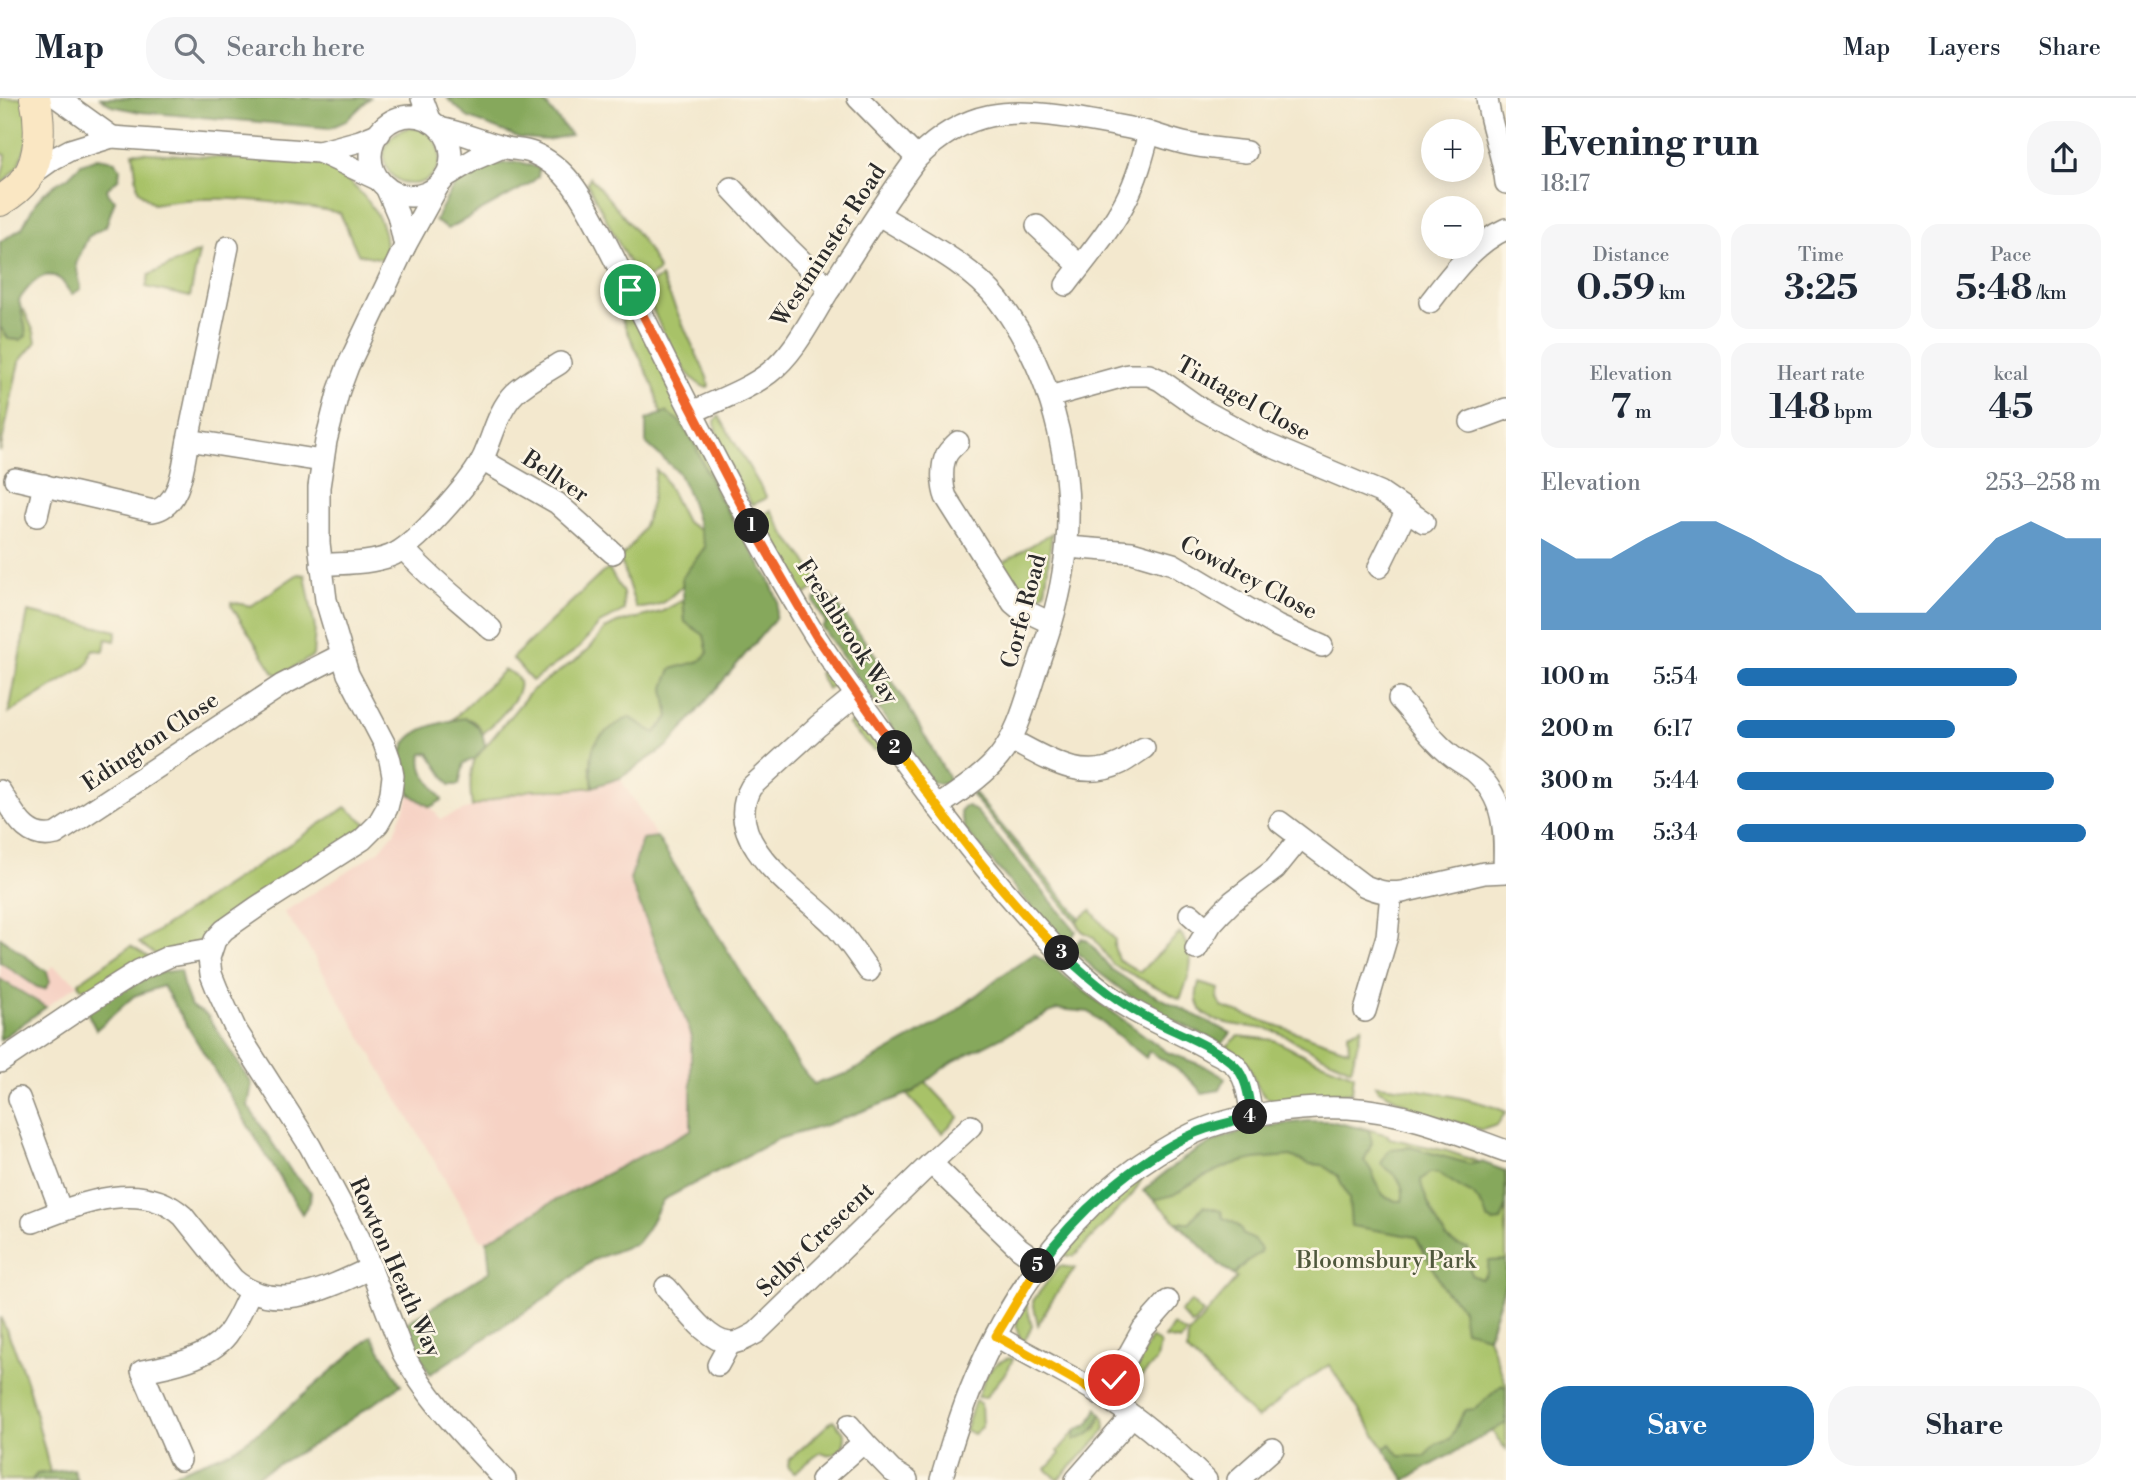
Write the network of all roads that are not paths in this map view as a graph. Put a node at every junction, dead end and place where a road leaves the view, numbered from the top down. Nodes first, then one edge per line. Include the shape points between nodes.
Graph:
1 (35, 98) edge
2 (58, 98) edge
3 (403, 98) edge
4 (422, 98) edge
5 (858, 98) edge
6 (1487, 98) edge
7 (1007, 105) edge
8 (435, 125) junction
9 (385, 128) junction
10 (1149, 133) junction
11 (112, 137) junction
12 (503, 147) junction
13 (319, 152) junction
14 (1246, 152) dead end
15 (916, 158) junction
16 (441, 181) junction
17 (383, 183) junction
18 (1506, 183) edge
19 (731, 188) dead end
20 (15, 189) edge
21 (879, 215) junction
22 (0, 216) edge
23 (1037, 226) dead end
24 (1506, 229) edge
25 (405, 246) junction
26 (228, 247) dead end
27 (1080, 266) junction
28 (1066, 285) dead end
29 (830, 289) junction
30 (1430, 302) dead end
31 (560, 363) dead end
32 (1049, 397) junction
33 (693, 412) junction
34 (188, 440) junction
35 (958, 442) dead end
36 (481, 460) junction
37 (322, 461) junction
38 (15, 479) dead end
39 (44, 485) junction
40 (1406, 510) junction
41 (37, 516) dead end
42 (1424, 522) dead end
43 (607, 540) dead end
44 (1067, 547) junction
45 (404, 549) junction
46 (321, 565) junction
47 (1379, 567) dead end
48 (1051, 623) junction
49 (491, 629) dead end
50 (1322, 646) dead end
51 (341, 655) junction
52 (856, 695) junction
53 (1399, 699) dead end
54 (1011, 740) junction
55 (1131, 750) dead end
56 (0, 791) edge
57 (937, 807) junction
58 (1280, 822) dead end
59 (1300, 838) junction
60 (1505, 871) edge
61 (1391, 893) junction
62 (1190, 914) dead end
63 (1207, 929) junction
64 (211, 949) junction
65 (1196, 949) dead end
66 (869, 971) dead end
67 (1353, 977) dead end
68 (1373, 984) junction
69 (1365, 1011) dead end
70 (0, 1062) edge
71 (19, 1098) dead end
72 (1252, 1117) junction
73 (971, 1126) dead end
74 (1505, 1147) edge
75 (931, 1163) junction
76 (61, 1211) junction
77 (33, 1222) dead end
78 (1040, 1263) junction
79 (371, 1268) junction
80 (666, 1287) dead end
81 (250, 1292) junction
82 (1168, 1301) dead end
83 (996, 1336) junction
84 (730, 1343) junction
85 (718, 1365) dead end
86 (1105, 1397) junction
87 (1132, 1416) junction
88 (849, 1425) dead end
89 (864, 1442) junction
90 (1273, 1449) dead end
91 (180, 1460) dead end
92 (505, 1480) edge
93 (821, 1480) edge
94 (907, 1480) edge
95 (941, 1480) edge
96 (1076, 1480) edge
97 (1206, 1480) edge
98 (1238, 1480) edge

1 - 20 main road via 39,138
2 - 11 street
3 - 9 street
4 - 8 street
5 - 15 street
6 - 18 street
7 - 10 street, Westminster Road
7 - 15 street, Westminster Road via 960,125
8 - 9 street via 411,116
8 - 12 street, Freshbrook Way
8 - 16 street via 446,136 451,156
9 - 13 street via 360,141
9 - 17 street via 372,150
10 - 14 street, Westminster Road via 1181,143
10 - 27 street via 1126,199
11 - 13 street
11 - 20 street via 53,159
12 - 16 street
12 - 33 street, Freshbrook Way via 544,158 567,177 599,229
13 - 17 street
15 - 21 street, Westminster Road
16 - 17 street via 416,196 403,195
16 - 25 street
17 - 25 street via 398,215
19 - 29 street
20 - 22 main road
21 - 29 street, Westminster Road
21 - 32 street, Corfe Road via 989,289 1018,331
23 - 27 street
24 - 30 street via 1452,272
25 - 37 street via 348,366
26 - 34 street via 234,272
27 - 28 street
29 - 33 street, Westminster Road via 784,360 768,374
31 - 36 street via 513,395
32 - 40 street, Tintagel Close via 1128,375 1149,375 1259,441 1380,492
32 - 44 street, Corfe Road via 1061,444
33 - 52 street, Freshbrook Way via 782,579
34 - 37 street
34 - 39 street via 178,486 160,509 143,510
35 - 48 street via 946,454 946,497 1013,603
36 - 43 street, Bellver via 557,503
36 - 45 street via 463,489
37 - 46 street
38 - 39 street
39 - 41 street
40 - 42 street, Tintagel Close
40 - 47 street
44 - 48 street, Corfe Road
44 - 50 street, Cowdrey Close via 1132,552 1173,564 1277,626
45 - 46 street via 389,557
45 - 49 street via 441,597
46 - 51 street
48 - 54 street, Corfe Road
51 - 56 street, Edington Close via 282,685 57,834 41,835 26,829
51 - 64 street via 390,760 393,776 383,817 362,840 234,922
52 - 57 street, Freshbrook Way
52 - 66 street via 751,787 743,820 775,873 834,926
53 - 60 street via 1427,715 1449,754 1483,779 1498,801 1505,834
54 - 55 street via 1060,765 1086,772 1120,764
54 - 57 street, Corfe Road via 982,774
57 - 72 street, Freshbrook Way via 1041,933 1096,985 1130,1009 1236,1066
58 - 59 street
59 - 61 street via 1363,884
59 - 63 street via 1275,869 1233,901
60 - 61 street
61 - 68 street via 1387,936
62 - 63 street
63 - 65 street
64 - 70 street via 170,956 140,970
64 - 79 street, Rowton Heath Way via 211,974 224,1006 310,1146
67 - 68 street
68 - 69 street
71 - 76 street via 38,1124
72 - 74 street via 1349,1108 1411,1118
72 - 78 street via 1194,1133 1147,1161 1096,1202
73 - 75 street, Selby Crescent
75 - 78 street
75 - 84 street, Selby Crescent via 756,1333
76 - 77 street
76 - 81 street via 116,1197 159,1200 183,1216 233,1279
78 - 83 street
79 - 81 street via 298,1296
79 - 92 street, Rowton Heath Way via 412,1370
80 - 84 street via 701,1328
81 - 91 street via 235,1323 212,1349 133,1374
82 - 86 street via 1143,1329
83 - 86 street
83 - 95 street via 969,1393
84 - 85 street
86 - 87 street
87 - 96 street
87 - 97 street
88 - 89 street
89 - 93 street
89 - 94 street
90 - 98 street

